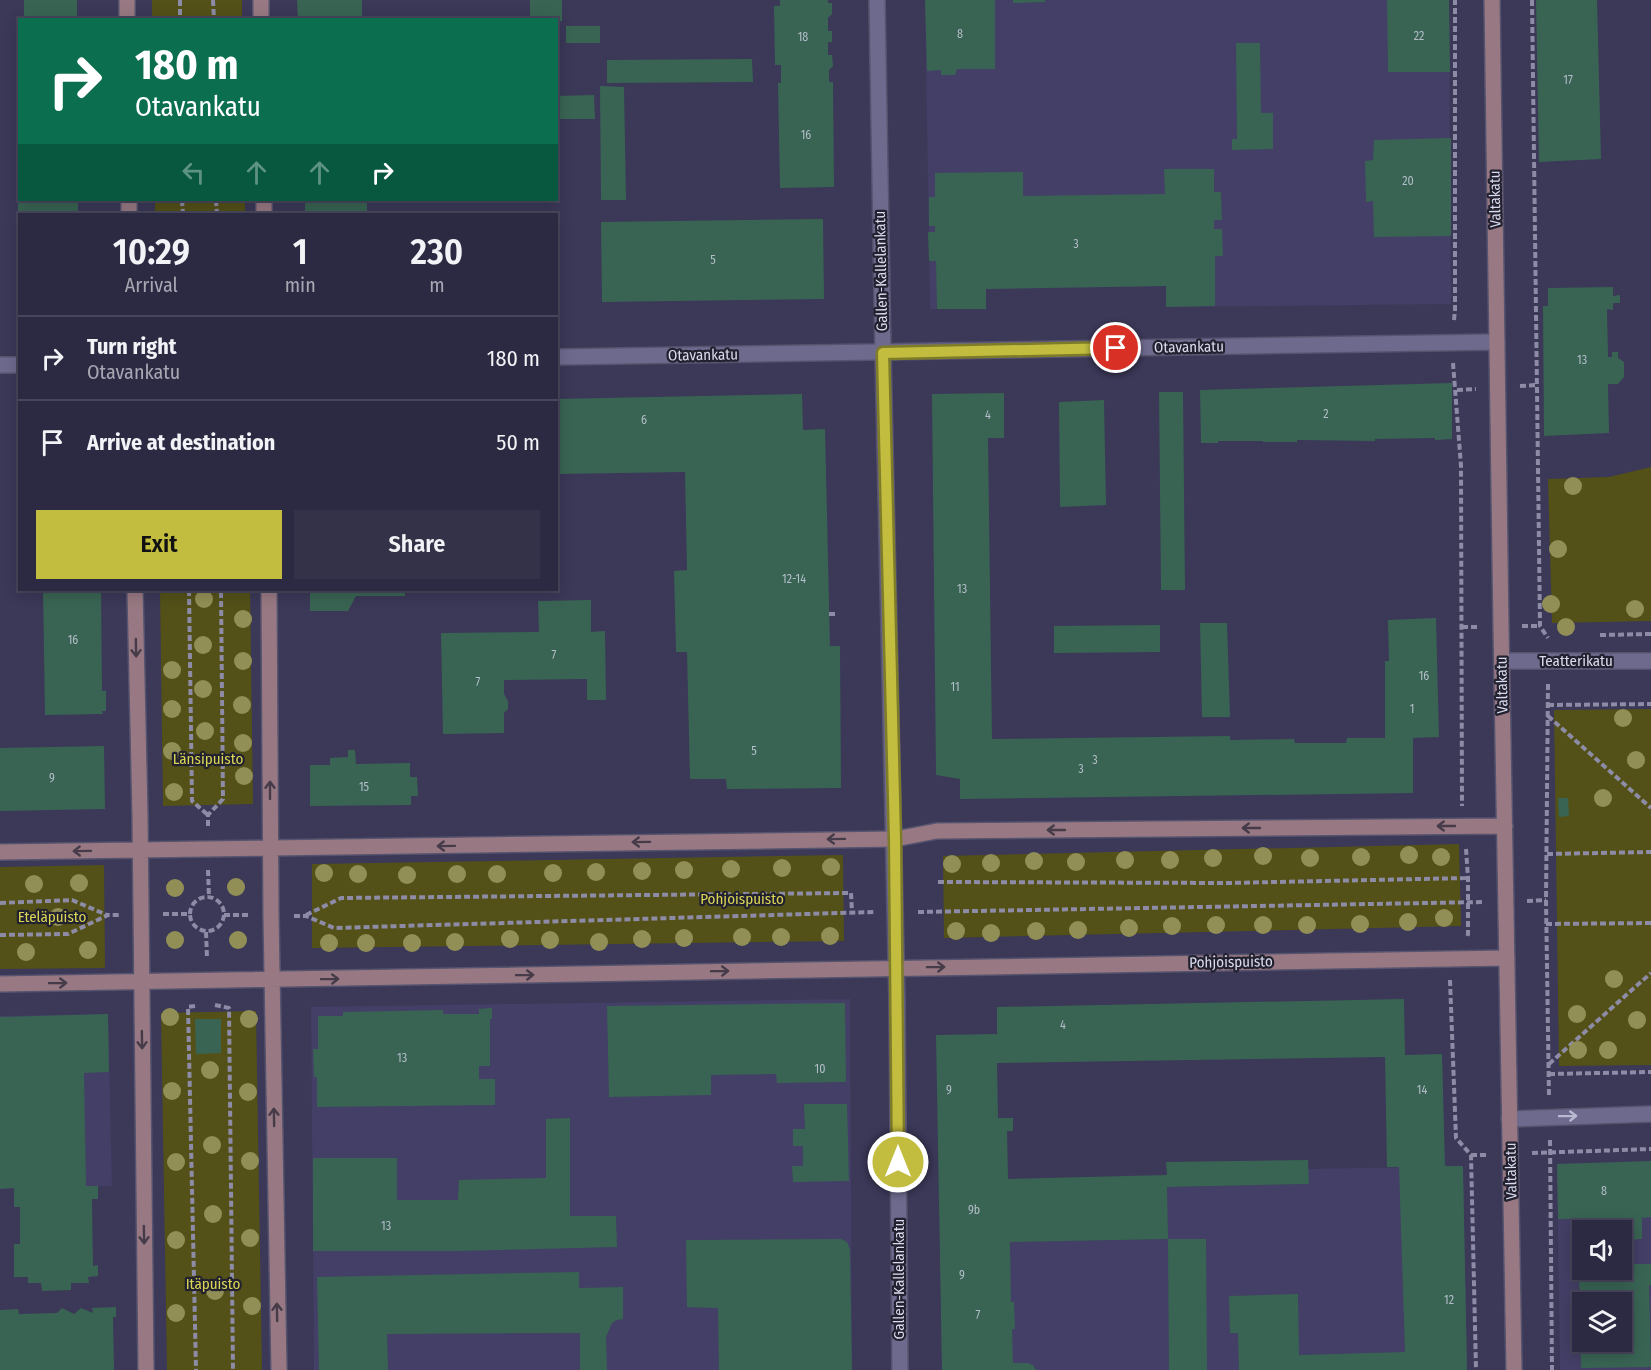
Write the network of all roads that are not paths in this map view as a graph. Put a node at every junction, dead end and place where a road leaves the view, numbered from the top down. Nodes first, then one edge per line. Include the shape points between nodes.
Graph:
1 (127, 0) edge
2 (261, 0) edge
3 (878, 0) edge
4 (1492, 0) edge
5 (127, 18) edge
6 (261, 18) edge
7 (1497, 342) junction
8 (883, 353) junction
9 (558, 357) edge
10 (18, 365) edge
11 (0, 366) edge
12 (135, 591) edge
13 (270, 591) edge
14 (1502, 661) junction
15 (1651, 661) edge
16 (1505, 826) junction
17 (895, 839) junction
18 (271, 848) junction
19 (140, 850) junction
20 (0, 852) edge
21 (1507, 958) junction
22 (896, 968) junction
23 (272, 980) junction
24 (141, 981) junction
25 (0, 984) edge
26 (1651, 1114) edge
27 (1509, 1119) junction
28 (146, 1370) edge
29 (279, 1370) edge
30 (900, 1370) edge
31 (1514, 1370) edge

1 - 5 street
2 - 6 street
3 - 8 street, Gallen-Kallelankatu
4 - 7 street, Valtakatu
7 - 8 street, Otavankatu
7 - 14 street, Valtakatu
8 - 9 street, Otavankatu
8 - 17 street, Gallen-Kallelankatu
10 - 11 street
12 -> 19 street
18 -> 13 street
14 - 15 street, Teatterikatu
14 - 16 street, Valtakatu
16 -> 17 street via 937,831
16 - 21 street, Valtakatu
17 -> 18 street
17 - 22 street, Gallen-Kallelankatu
18 - 19 street
18 - 23 street
19 -> 20 street
19 - 24 street
22 -> 21 street, Pohjoispuisto
21 - 27 street, Valtakatu
23 -> 22 street, Pohjoispuisto
22 - 30 street, Gallen-Kallelankatu
23 - 24 street, Pohjoispuisto
29 -> 23 street
25 -> 24 street
24 -> 28 street
27 -> 26 street
27 - 31 street, Valtakatu

